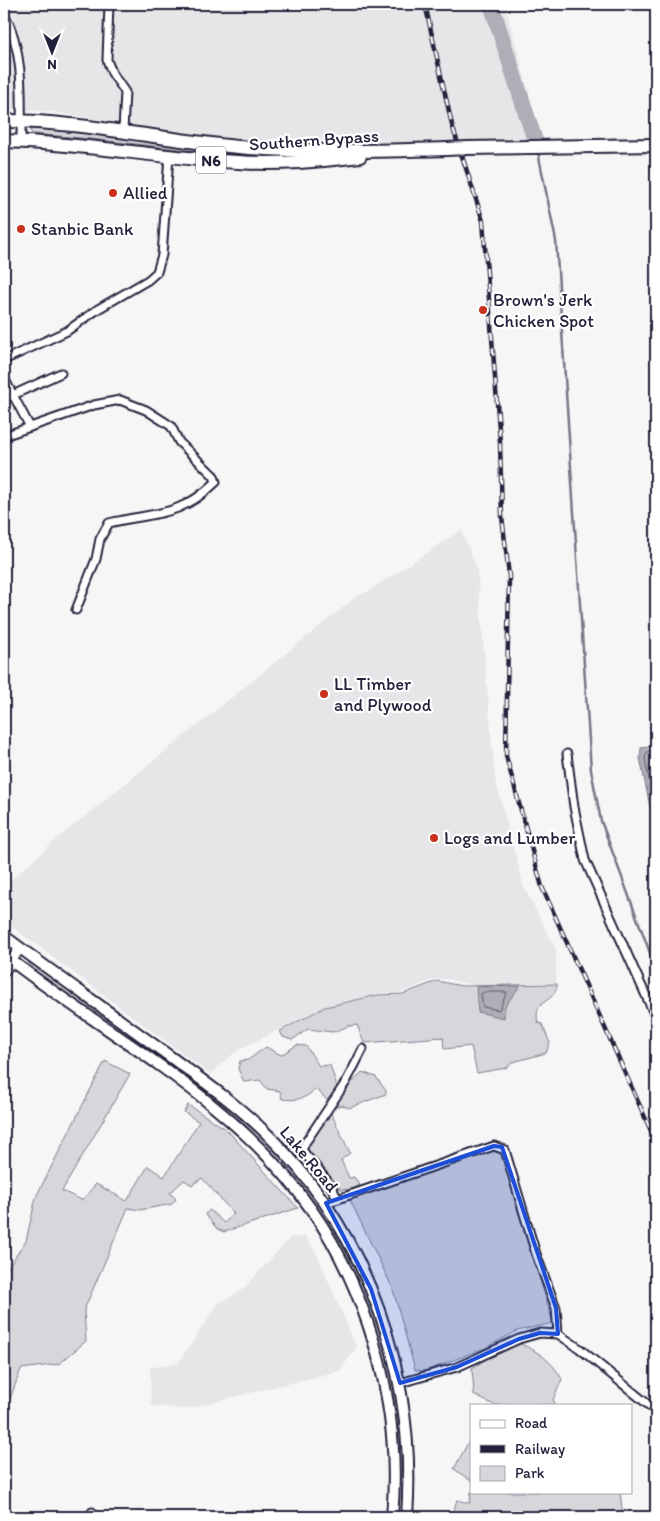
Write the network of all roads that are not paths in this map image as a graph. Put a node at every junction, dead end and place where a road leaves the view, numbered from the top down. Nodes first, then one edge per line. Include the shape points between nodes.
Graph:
1 (109, 4) edge
2 (4, 13) edge
3 (21, 121) junction
4 (4, 122) edge
5 (123, 131) junction
6 (4, 141) edge
7 (21, 142) junction
8 (656, 145) edge
9 (280, 149) junction
10 (418, 150) junction
11 (169, 156) junction
12 (279, 163) junction
13 (4, 360) edge
14 (61, 373) dead end
15 (4, 378) edge
16 (14, 395) junction
17 (4, 399) edge
18 (30, 427) junction
19 (4, 436) edge
20 (76, 610) dead end
21 (567, 754) dead end
22 (4, 936) edge
23 (20, 948) junction
24 (8, 958) edge
25 (4, 972) edge
26 (656, 1018) edge
27 (363, 1050) dead end
28 (338, 1199) junction
29 (326, 1203) junction
30 (558, 1334) junction
31 (400, 1383) junction
32 (656, 1411) edge
33 (392, 1517) edge
34 (407, 1517) edge

1 - 5 street via 107,60 125,92
2 - 3 street via 20,60
3 - 4 highway, Southern Bypass / N6
3 - 5 highway, Southern Bypass / N6
3 - 7 street
5 - 9 highway, Southern Bypass / N6 via 211,144
6 - 7 highway, Southern Bypass / N6
7 - 11 highway, Southern Bypass / N6
8 - 10 highway, Southern Bypass / N6, bridge
9 - 10 highway, Southern Bypass / N6
9 - 12 highway via 283,158
10 - 12 highway, Southern Bypass / N6
11 - 12 highway, Southern Bypass / N6
11 - 13 street via 162,254 156,272 67,331
14 - 16 street
15 - 16 street
16 - 17 street
16 - 18 street
18 - 19 street
18 - 20 street via 94,405 120,400 146,410 171,426 179,442 214,476 216,482 184,506 163,514 109,523 100,539 96,559
21 - 26 street via 585,860
22 - 23 main road, Lake Road
23 - 24 street
23 - 29 main road, Lake Road via 230,1101 274,1141
24 - 25 street
24 - 33 main road, Lake Road via 214,1108 272,1162 311,1208 350,1277 378,1356 392,1435
27 - 28 street via 302,1150
28 - 29 street
28 - 30 street via 494,1146 502,1147 556,1308
29 - 31 main road, Lake Road via 372,1289
30 - 31 street via 540,1332 457,1367
30 - 32 street
31 - 34 main road, Lake Road via 408,1454

